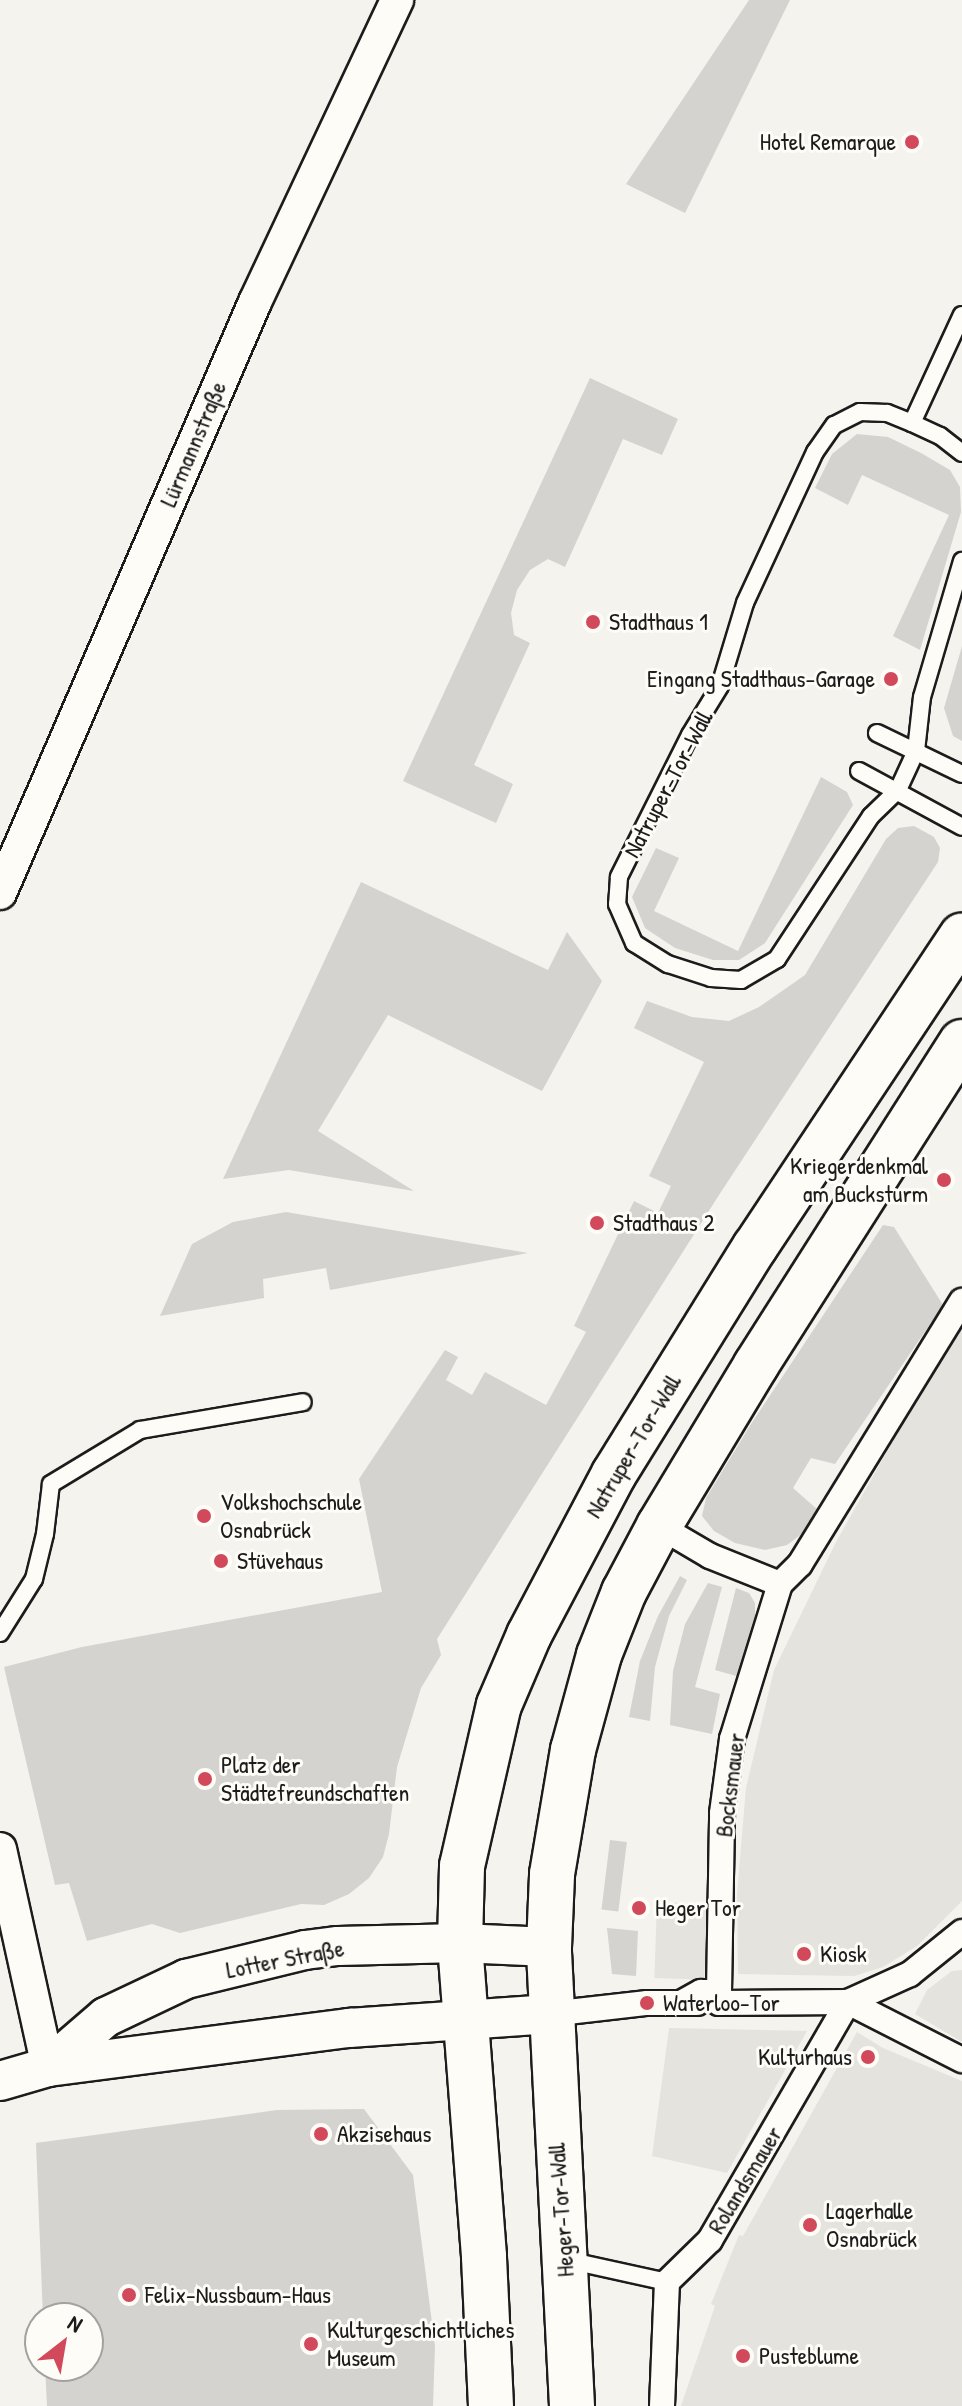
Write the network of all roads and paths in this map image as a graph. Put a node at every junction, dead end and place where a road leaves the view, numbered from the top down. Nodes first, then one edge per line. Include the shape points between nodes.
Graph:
1 (397, 0) edge
2 (962, 315) edge
3 (912, 423) junction
4 (962, 453) edge
5 (962, 561) edge
6 (877, 733) dead end
7 (916, 751) junction
8 (859, 771) dead end
9 (962, 774) edge
10 (898, 790) junction
11 (962, 827) edge
12 (0, 893) edge
13 (962, 935) edge
14 (962, 1042) edge
15 (962, 1301) edge
16 (303, 1402) dead end
17 (659, 1526) junction
18 (780, 1584) junction
19 (0, 1633) edge
20 (0, 1849) edge
21 (962, 1932) edge
22 (460, 1943) junction
23 (549, 1947) junction
24 (700, 1999) junction
25 (848, 2002) junction
26 (550, 2014) junction
27 (467, 2017) junction
28 (962, 2060) edge
29 (48, 2067) junction
30 (0, 2081) edge
31 (564, 2259) junction
32 (667, 2282) junction
33 (491, 2406) edge
34 (572, 2406) edge
35 (662, 2406) edge

1 - 12 street, Lürmannstraße via 255,302
2 - 3 lane
3 - 4 lane, Natruper-Tor-Wall
3 - 10 lane, Natruper-Tor-Wall via 887,413 860,412 834,425 815,452 745,603 720,686 619,877 617,904 634,943 668,964 711,978 741,980 777,959 871,816
5 - 7 lane via 922,697
6 - 7 lane
7 - 9 lane
7 - 10 lane
8 - 10 lane
10 - 11 lane
13 - 22 main road, Natruper-Tor-Wall via 755,1247 623,1461 529,1635 499,1705 480,1778 462,1866
14 - 17 main road
15 - 18 street, Bocksmauer via 800,1564
16 - 19 lane via 140,1430 51,1484 34,1579
17 - 18 street via 710,1556
17 - 23 main road via 599,1655 573,1750 552,1874
18 - 24 street, Bocksmauer via 732,1739
20 - 29 street
21 - 25 street via 910,1974
22 - 23 street, Lotter Straße
22 - 27 main road, Natruper-Tor-Wall
22 - 29 street, Lotter Straße via 338,1946 186,1979 106,2017
23 - 26 main road
24 - 25 street
24 - 26 street
25 - 28 street
25 - 32 street, Rolandsmauer via 710,2240
26 - 27 street, Lotter Straße
26 - 31 main road, Heger-Tor-Wall
27 - 29 street, Lotter Straße
27 - 33 main road
29 - 30 street, Lotter Straße
31 - 32 lane
31 - 34 main road, Heger-Tor-Wall
32 - 35 street

